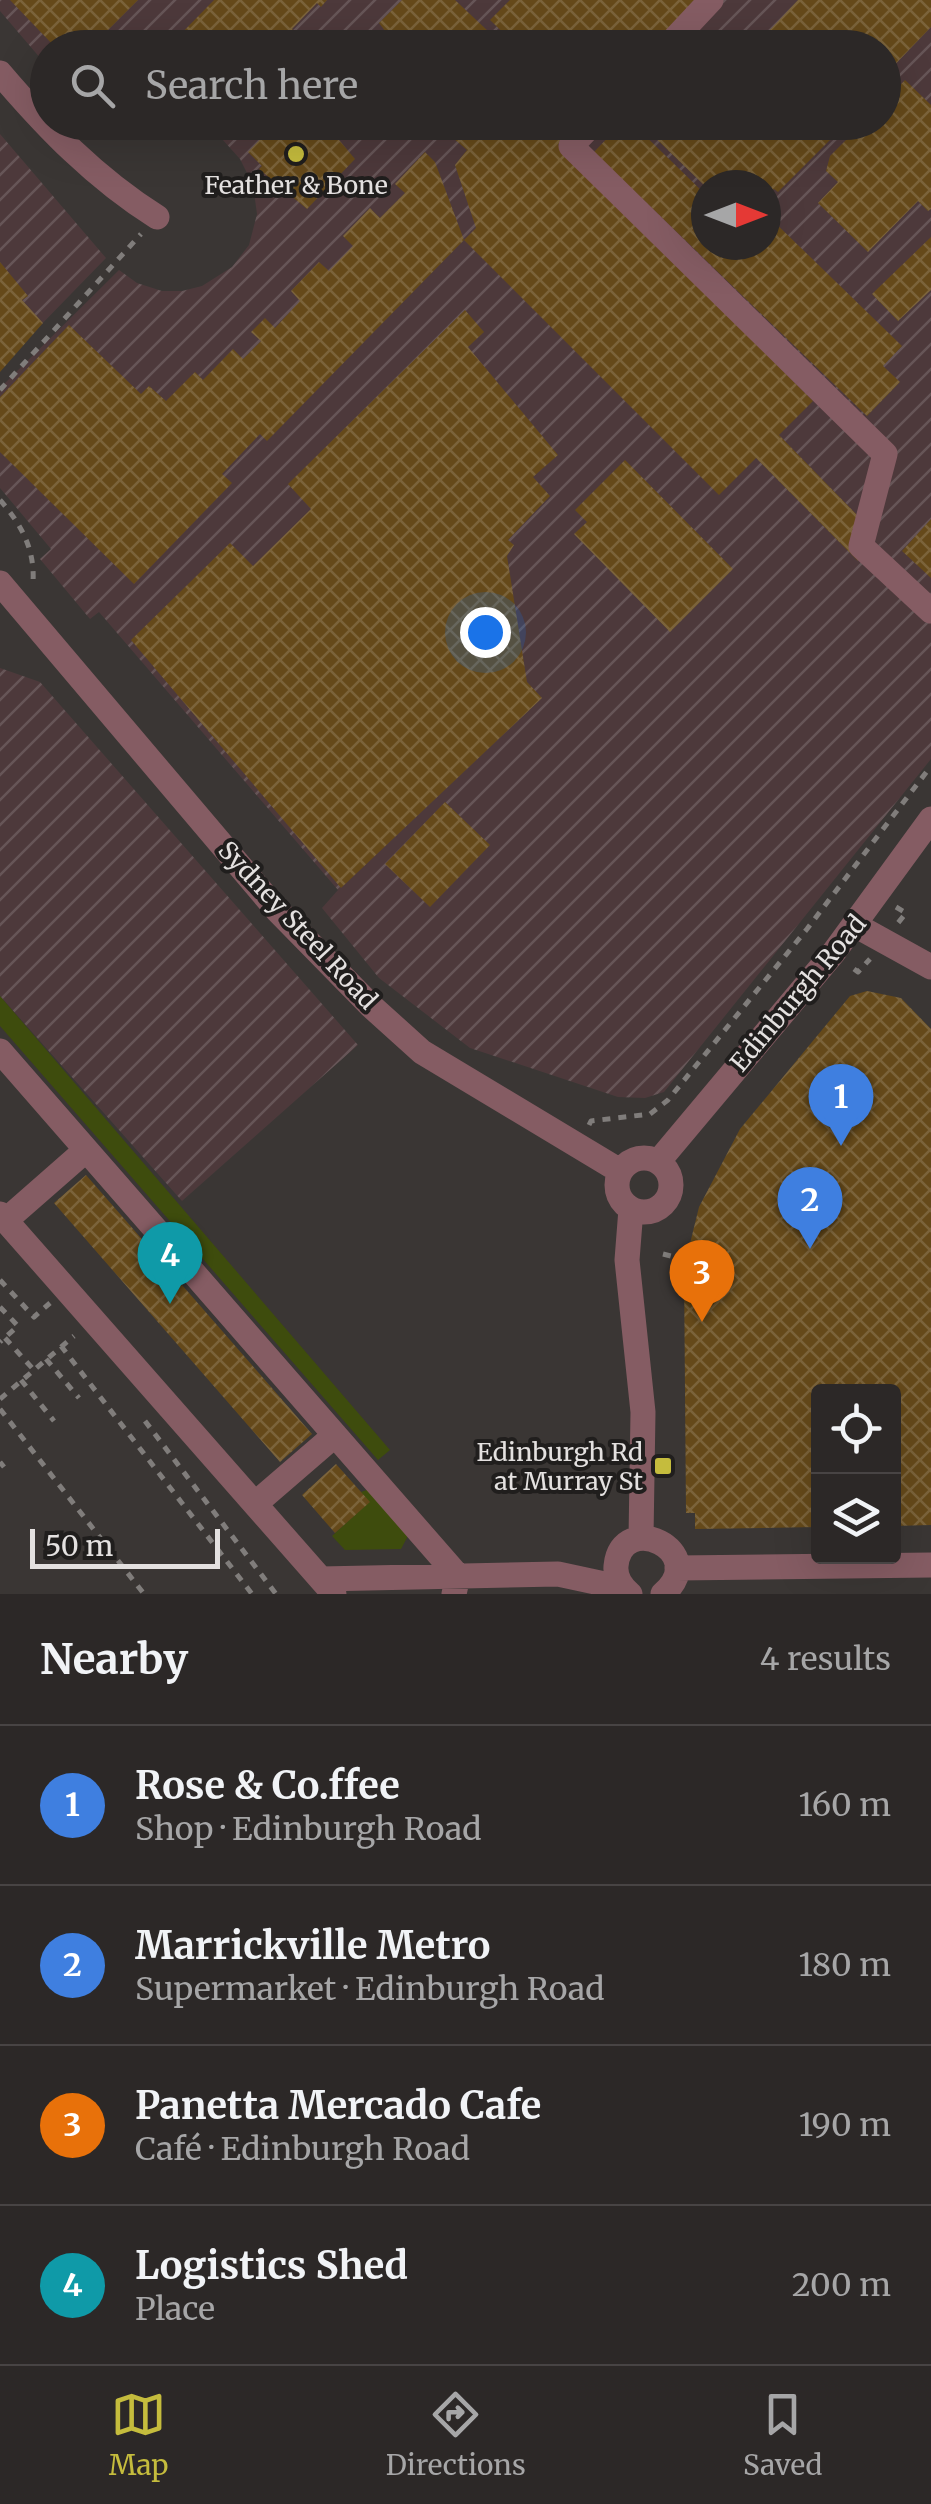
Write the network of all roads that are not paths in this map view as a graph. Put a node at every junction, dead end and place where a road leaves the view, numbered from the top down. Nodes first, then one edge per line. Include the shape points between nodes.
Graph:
1 (712, 0) edge
2 (683, 30) edge
3 (0, 74) edge
4 (30, 109) edge
5 (60, 140) edge
6 (577, 140) edge
7 (157, 217) road end
8 (0, 583) edge
9 (931, 611) edge
10 (931, 820) edge
11 (855, 925) junction
12 (931, 967) edge
13 (0, 1051) edge
14 (86, 1150) junction
15 (658, 1162) junction
16 (620, 1171) junction
17 (631, 1210) junction
18 (3, 1217) edge
19 (335, 1434) junction
20 (255, 1504) junction
21 (631, 1545) junction
22 (931, 1565) edge
23 (677, 1568) junction
24 (558, 1574) junction
25 (456, 1585) edge
26 (328, 1586) edge
27 (626, 1591) edge
28 (663, 1594) edge

1 - 2 street
3 - 4 street
5 - 7 street via 113,190
6 - 9 street via 571,146 884,454 861,546
8 - 16 street, Sydney Steel Road via 277,910 371,1006 422,1052
10 - 11 street, Edinburgh Road
11 - 12 street
11 - 15 street, Edinburgh Road
13 - 14 street
14 - 18 street
14 - 19 street
15 - 16 street via 642,1158
15 - 17 street via 670,1176 665,1203 649,1212
16 - 17 street via 616,1188
17 - 21 street via 627,1260 643,1412
18 - 20 street
19 - 20 street
19 - 25 street
20 - 26 street
21 - 23 street via 652,1538 670,1548
21 - 24 street
21 - 27 street via 616,1570
22 - 23 street
23 - 28 street
24 - 25 street
24 - 27 street
25 - 26 street

